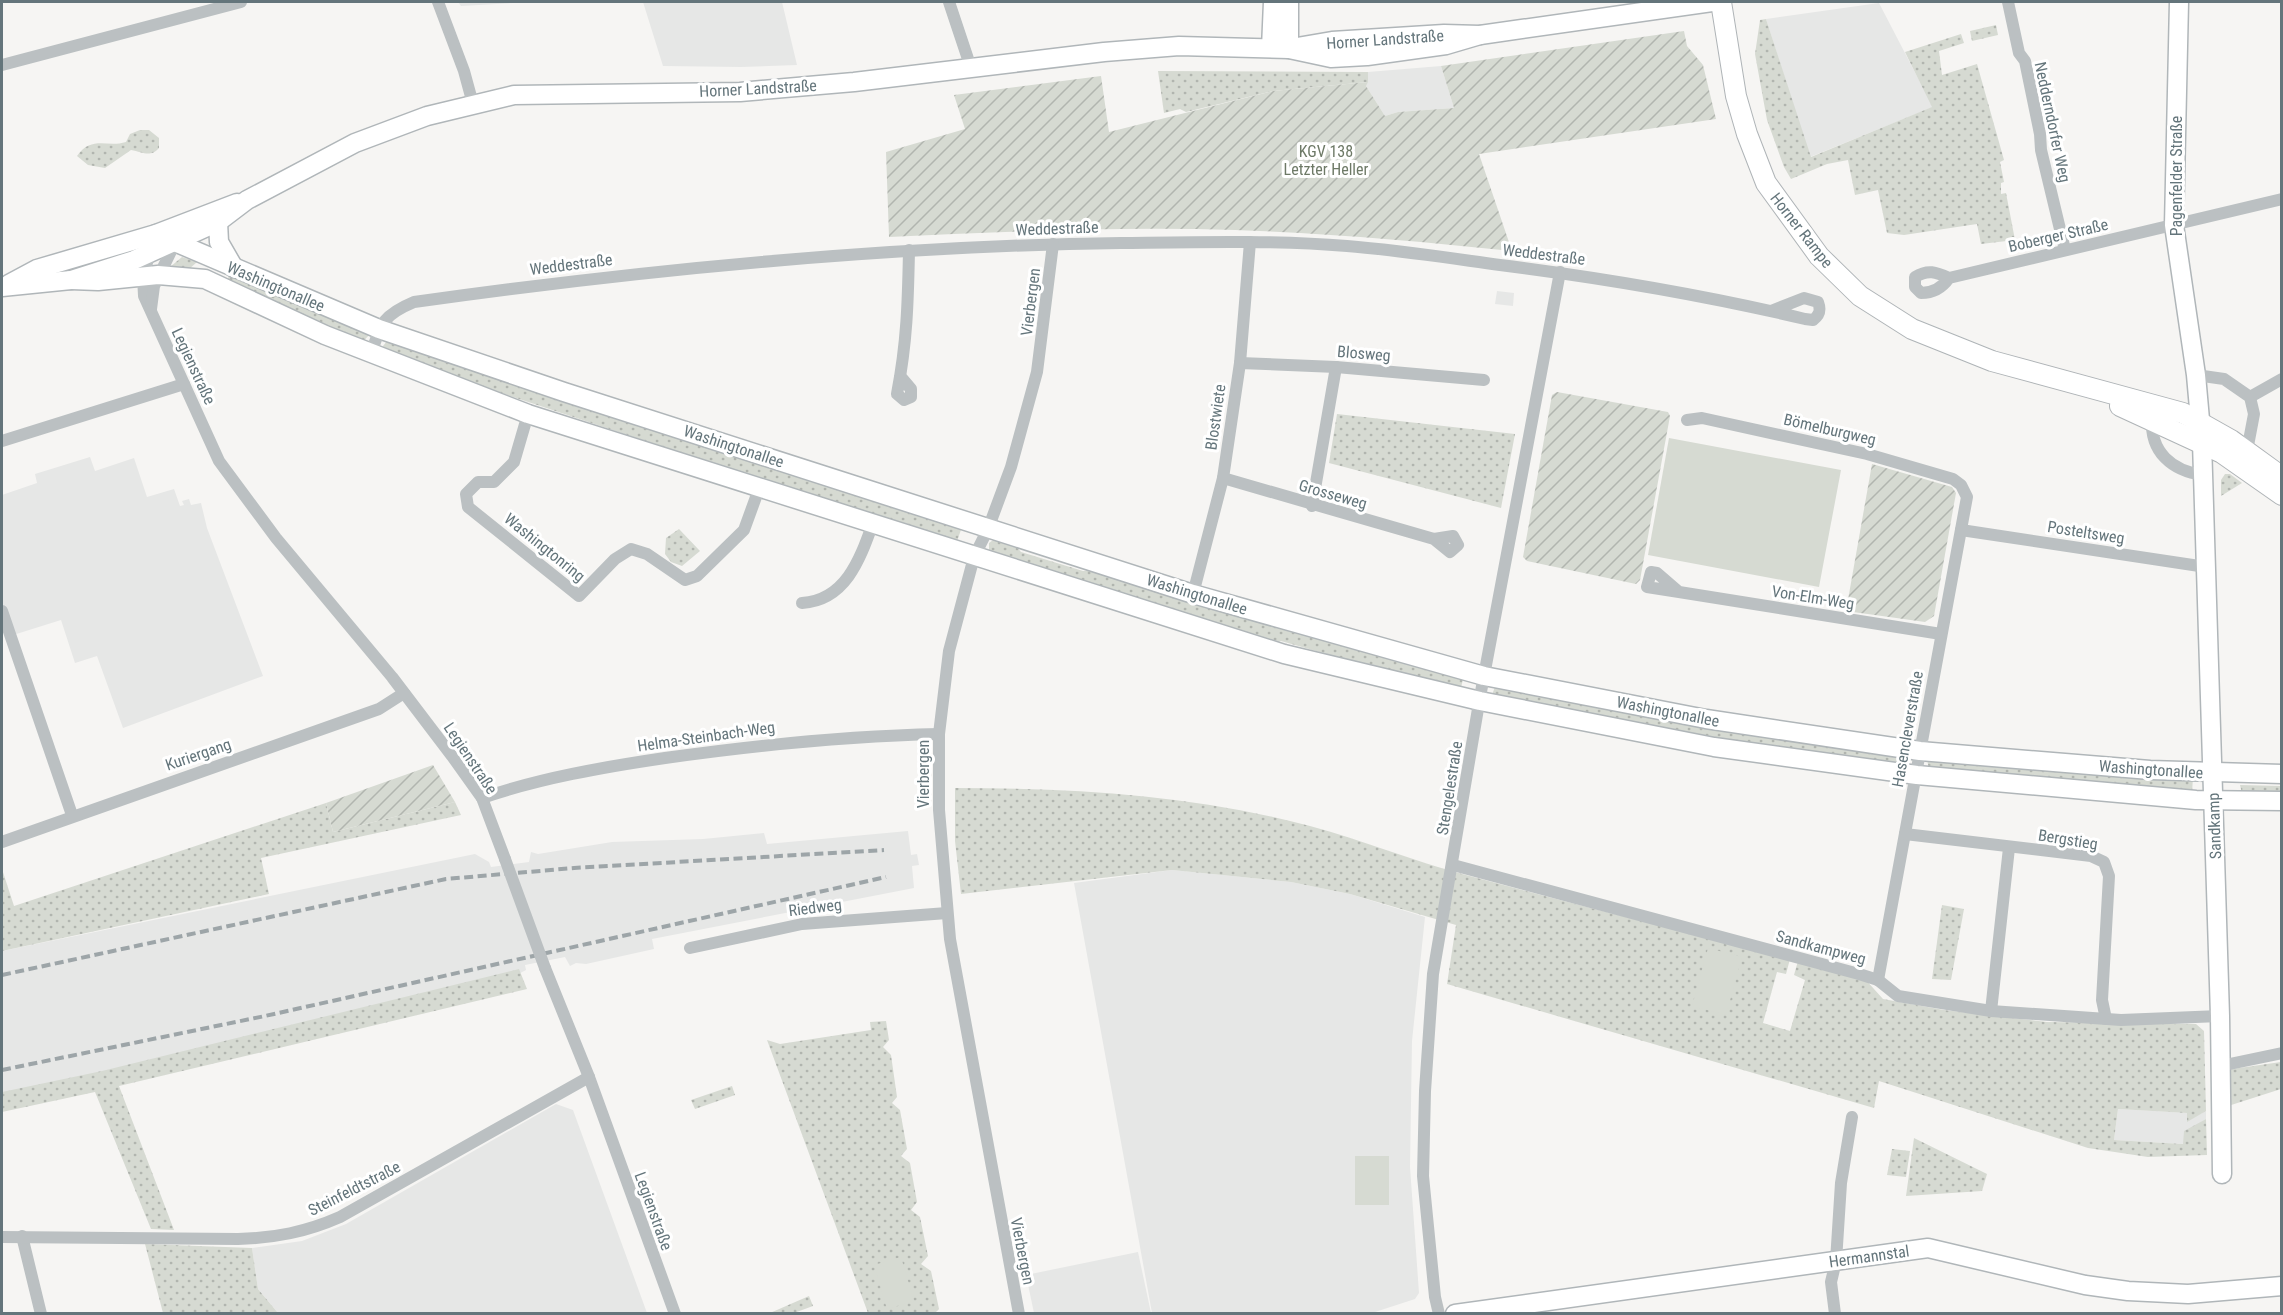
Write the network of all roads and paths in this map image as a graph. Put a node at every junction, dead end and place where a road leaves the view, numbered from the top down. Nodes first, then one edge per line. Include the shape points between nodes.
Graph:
1 (241, 2) edge
2 (438, 2) edge
3 (950, 2) edge
4 (1273, 2) edge
5 (1289, 2) edge
6 (1712, 2) edge
7 (1721, 2) edge
8 (2008, 2) edge
9 (2179, 2) edge
10 (1271, 48) junction
11 (1290, 49) junction
12 (2, 65) edge
13 (971, 68) junction
14 (473, 104) junction
15 (2282, 199) edge
16 (247, 200) junction
17 (218, 222) junction
18 (2174, 225) junction
19 (156, 234) junction
20 (1250, 242) junction
21 (175, 243) junction
22 (1053, 244) junction
23 (909, 250) junction
24 (2065, 250) junction
25 (150, 254) junction
26 (234, 268) junction
27 (1560, 272) junction
28 (142, 276) junction
29 (1949, 278) dead end
30 (71, 280) junction
31 (3, 287) edge
32 (1771, 311) dead end
33 (151, 312) junction
34 (379, 329) junction
35 (371, 354) junction
36 (1240, 363) junction
37 (1336, 367) junction
38 (2196, 375) junction
39 (900, 376) dead end
40 (2282, 379) edge
41 (1484, 380) dead end
42 (184, 384) junction
43 (2071, 385) junction
44 (2250, 397) junction
45 (528, 414) junction
46 (2152, 419) junction
47 (1687, 420) dead end
48 (2200, 422) junction
49 (2, 441) edge
50 (2202, 442) junction
51 (2247, 451) junction
52 (2203, 475) junction
53 (2282, 477) edge
54 (1223, 478) junction
55 (1961, 485) joint
56 (760, 486) junction
57 (2282, 495) edge
58 (1312, 506) junction
59 (873, 523) junction
60 (988, 529) junction
61 (1961, 530) junction
62 (1434, 539) dead end
63 (974, 557) junction
64 (2205, 567) junction
65 (1679, 592) dead end
66 (1193, 594) junction
67 (802, 603) dead end
68 (2, 611) edge
69 (1941, 634) junction
70 (1484, 676) junction
71 (404, 693) junction
72 (1480, 701) junction
73 (939, 734) junction
74 (1920, 751) junction
75 (2213, 773) junction
76 (2282, 774) edge
77 (1917, 775) junction
78 (482, 798) junction
79 (2213, 800) junction
80 (2282, 801) edge
81 (72, 815) junction
82 (1905, 834) junction
83 (2, 842) edge
84 (2009, 848) junction
85 (1452, 865) junction
86 (947, 913) junction
87 (690, 948) dead end
88 (1878, 980) junction
89 (1992, 1011) junction
90 (2220, 1016) junction
91 (2106, 1019) junction
92 (2282, 1053) edge
93 (2220, 1066) junction
94 (589, 1077) junction
95 (1851, 1117) dead end
96 (2222, 1174) dead end
97 (22, 1236) junction
98 (2, 1237) edge
99 (1836, 1261) junction
100 (2282, 1286) edge
101 (41, 1314) edge
102 (675, 1314) edge
103 (1019, 1314) edge
104 (1440, 1314) edge
105 (1455, 1314) edge
106 (1835, 1314) edge

1 - 12 street
2 - 14 street
3 - 13 street
4 - 10 street
5 - 11 street
6 - 11 street, Horner Landstraße via 1480,35 1446,45 1367,56 1331,58
7 - 43 main road, Horner Rampe via 1736,96 1766,183 1820,256 1860,296 1937,341
8 - 24 street, Nedderndorfer Weg via 2019,53 2025,61
9 - 18 street, Pagenfelder Straße
10 - 11 street, Horner Landstraße
10 - 13 street, Horner Landstraße via 1156,48
13 - 14 street, Horner Landstraße via 740,92 514,95
14 - 16 street, Horner Landstraße via 355,143
15 - 18 street, Boberger Straße
16 - 17 street, Horner Landstraße
16 - 19 street, Horner Landstraße
17 - 21 street, Horner Landstraße
17 - 26 street via 219,242
18 - 24 street, Boberger Straße
18 - 38 street, Pagenfelder Straße
19 - 21 street, Washingtonallee
19 - 25 street, Legienstraße
19 - 31 street, Horner Landstraße via 37,269
20 - 22 street, Weddestraße
20 - 27 street, Weddestraße via 1347,246
20 - 36 street, Blostwiete
21 - 25 street, Horner Landstraße
21 - 26 street, Washingtonallee
21 - 28 street, Legienstraße
22 - 23 street, Weddestraße
22 - 60 street, Vierbergen via 1037,372 1011,467
23 - 34 street, Weddestraße via 665,269 414,302 392,311
23 - 39 street via 908,326
24 - 29 street, Boberger Straße
25 - 28 street, Legienstraße
25 - 30 street, Horner Landstraße
26 - 34 street, Washingtonallee
27 - 32 street, Weddestraße
27 - 70 street, Stengelestraße
28 - 30 street, Washingtonallee
28 - 33 street, Legienstraße
28 - 33 street, Legienstraße via 151,296
28 - 35 street, Washingtonallee via 205,279
30 - 31 street
33 - 42 street, Legienstraße
34 - 35 street, Weddestraße
34 - 60 street, Washingtonallee
35 - 45 street, Washingtonallee
36 - 37 street, Blosweg
36 - 54 street, Blostwiete
37 - 41 street, Blosweg
37 - 58 street
38 - 44 street via 2224,379
38 - 48 street, Pagenfelder Straße
40 - 44 street
42 - 49 street
42 - 71 street, Legienstraße via 219,461 276,538
43 - 46 main road, Horner Rampe
43 - 48 main road, Horner Rampe via 2162,406
44 - 51 street via 2254,414
45 - 56 street, Washingtonallee
45 - 56 street, Washingtonring via 514,462 494,482 478,482 466,494 468,507 579,596 615,559 631,549 647,554 679,578 697,576 744,530
46 - 50 main road, Horner Rampe
46 - 52 street via 2155,443 2163,456 2186,473
47 - 55 street, Bömelburgweg via 1702,418 1867,454 1953,479
48 - 50 street
48 - 51 main road, Horner Rampe
50 - 52 street, Sandkamp
50 - 57 main road, Horner Rampe
51 - 53 main road, Horner Rampe
52 - 64 street, Sandkamp
54 - 58 street, Grosseweg
54 - 66 street, Blostwiete
55 - 61 street, Hasencleverstraße via 1967,497
56 - 59 street, Washingtonallee
58 - 62 street, Grosseweg
59 - 63 street, Washingtonallee
59 - 67 street via 853,572 819,602
60 - 63 street, Vierbergen
60 - 66 street, Washingtonallee
61 - 64 street, Posteltsweg
61 - 69 street, Hasencleverstraße
63 - 72 street, Washingtonallee via 1284,654
63 - 73 street, Vierbergen via 949,651
64 - 75 street, Sandkamp
65 - 69 street, Von-Elm-Weg
66 - 70 street, Washingtonallee
68 - 81 street
69 - 74 street, Hasencleverstraße
70 - 72 street, Stengelestraße
70 - 74 street, Washingtonallee via 1706,719
71 - 78 street, Legienstraße
71 - 81 street, Kuriergang via 379,709
72 - 77 street, Washingtonallee via 1714,747
72 - 85 street, Stengelestraße
73 - 78 street, Helma-Steinbach-Weg via 741,747 598,769
73 - 86 street, Vierbergen via 939,810
74 - 75 street, Washingtonallee
74 - 77 street, Hasencleverstraße
75 - 76 street, Washingtonallee
75 - 79 street, Sandkamp
77 - 79 street, Washingtonallee
77 - 82 street, Hasencleverstraße
78 - 94 street, Legienstraße, bridge
79 - 80 street, Washingtonallee
79 - 90 street, Sandkamp
81 - 83 street, Kuriergang
82 - 84 street, Bergstieg
82 - 88 street, Hasencleverstraße
84 - 89 street
84 - 91 street, Bergstieg via 2091,856 2104,862 2109,876 2102,1000
85 - 88 street, Sandkampweg
85 - 104 street, Stengelestraße via 1433,974 1425,1091 1423,1176
86 - 87 street, Riedweg via 802,924
86 - 103 street, Vierbergen
88 - 89 street, Sandkampweg via 1898,996
89 - 91 street, Sandkampweg
90 - 91 street, Sandkampweg
90 - 93 street, Sandkamp
92 - 93 street
93 - 96 street, Sandkamp
94 - 97 street, Steinfeldtstraße via 340,1217 299,1233 238,1239
94 - 102 street, Legienstraße
95 - 99 street via 1841,1183
97 - 98 street, Steinfeldtstraße
97 - 101 street
99 - 100 street, Hermannstal via 1928,1248 2085,1285 2128,1291 2188,1294
99 - 105 street, Hermannstal
99 - 106 street via 1831,1282

